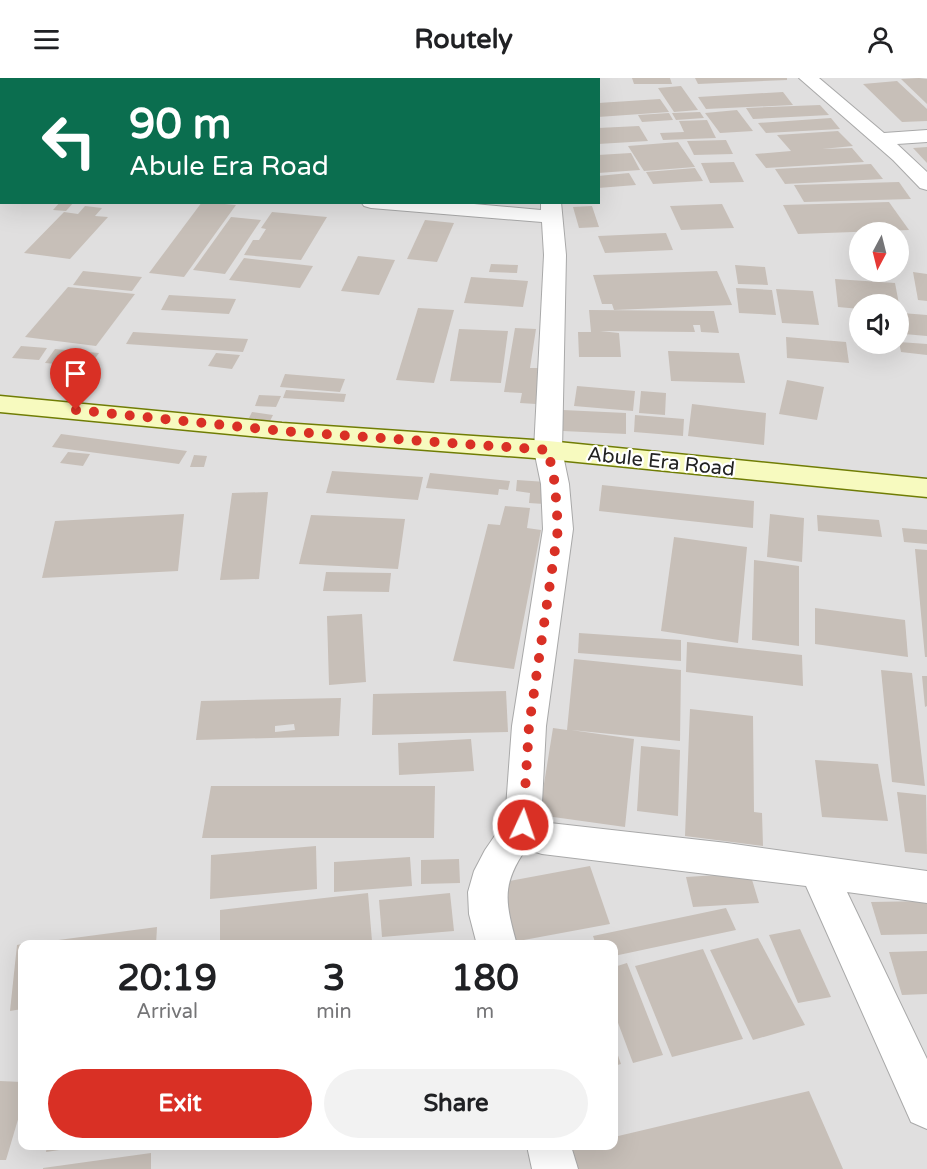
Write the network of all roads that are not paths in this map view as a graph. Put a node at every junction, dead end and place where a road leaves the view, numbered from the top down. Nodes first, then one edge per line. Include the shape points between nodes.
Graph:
1 (808, 78) edge
2 (927, 136) edge
3 (879, 139) junction
4 (927, 184) edge
5 (416, 204) edge
6 (552, 210) edge
7 (0, 404) edge
8 (548, 450) junction
9 (927, 488) edge
10 (523, 825) junction
11 (818, 871) junction
12 (927, 887) edge
13 (496, 940) edge
14 (927, 1107) edge
15 (550, 1150) edge
16 (555, 1169) edge

1 - 3 street
2 - 3 street
3 - 4 street
5 - 6 street
6 - 8 street via 555,255
7 - 8 street, Abule Era Road via 282,431
8 - 9 street, Abule Era Road
8 - 10 street via 558,529 529,726
10 - 11 street via 527,832 543,839
10 - 13 street via 498,859 490,880 487,905
11 - 12 street
11 - 14 street
15 - 16 street

